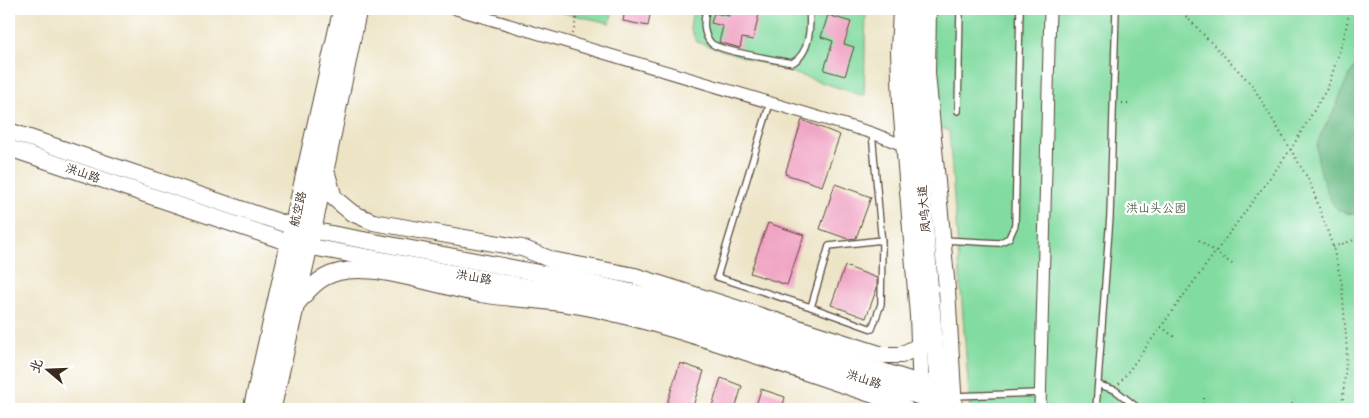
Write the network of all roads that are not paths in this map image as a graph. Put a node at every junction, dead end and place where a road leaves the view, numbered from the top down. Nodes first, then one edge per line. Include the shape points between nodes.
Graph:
1 (343, 9) edge
2 (358, 9) edge
3 (456, 9) edge
4 (706, 9) edge
5 (809, 9) edge
6 (901, 9) edge
7 (914, 9) edge
8 (928, 9) edge
9 (960, 9) edge
10 (1020, 9) edge
11 (1050, 9) edge
12 (1116, 9) edge
13 (770, 103) junction
14 (958, 110) dead end
15 (9, 131) edge
16 (872, 133) junction
17 (905, 146) junction
18 (9, 148) edge
19 (325, 167) junction
20 (301, 236) junction
21 (882, 240) junction
22 (942, 240) junction
23 (294, 308) junction
24 (811, 308) junction
25 (919, 346) junction
26 (1099, 385) junction
27 (1040, 393) junction
28 (921, 397) edge
29 (945, 401) edge
30 (253, 409) edge
31 (271, 409) edge
32 (906, 409) edge
33 (1040, 409) edge
34 (1096, 409) edge
35 (1139, 409) edge

1 - 20 main road, 航空路
2 - 19 main road, 航空路
3 - 13 street
4 - 5 lane via 703,24 711,43 722,49 792,63 799,60 804,51 811,26
6 - 17 street, 凤鸣大道 via 899,51
7 - 29 street, 凤鸣大道 via 912,63
8 - 22 street via 927,73
9 - 14 lane
10 - 22 lane via 1015,225 1009,238 999,243
11 - 27 street
12 - 26 lane via 1110,216
13 - 16 street
13 - 24 lane via 717,276
15 - 20 street, 洪山路
16 - 17 street
16 - 21 lane
17 - 25 street, 凤鸣大道
18 - 20 street, 洪山路
19 - 20 main road, 航空路
19 - 25 street via 334,198 352,213 373,222 522,248 552,260 635,276 883,355 901,355
20 - 23 main road, 航空路
20 - 28 street, 洪山路 via 528,287 652,309
20 - 30 main road, 航空路
21 - 24 lane via 829,246
21 - 24 lane via 881,304 872,329
22 - 29 street
23 - 31 main road, 航空路
23 - 32 street via 314,282 339,272 371,270 480,294 536,298 651,323 895,402
25 - 28 street, 凤鸣大道
26 - 34 lane
26 - 35 lane via 1115,390
27 - 29 lane
27 - 33 street
28 - 29 street, 洪山路

